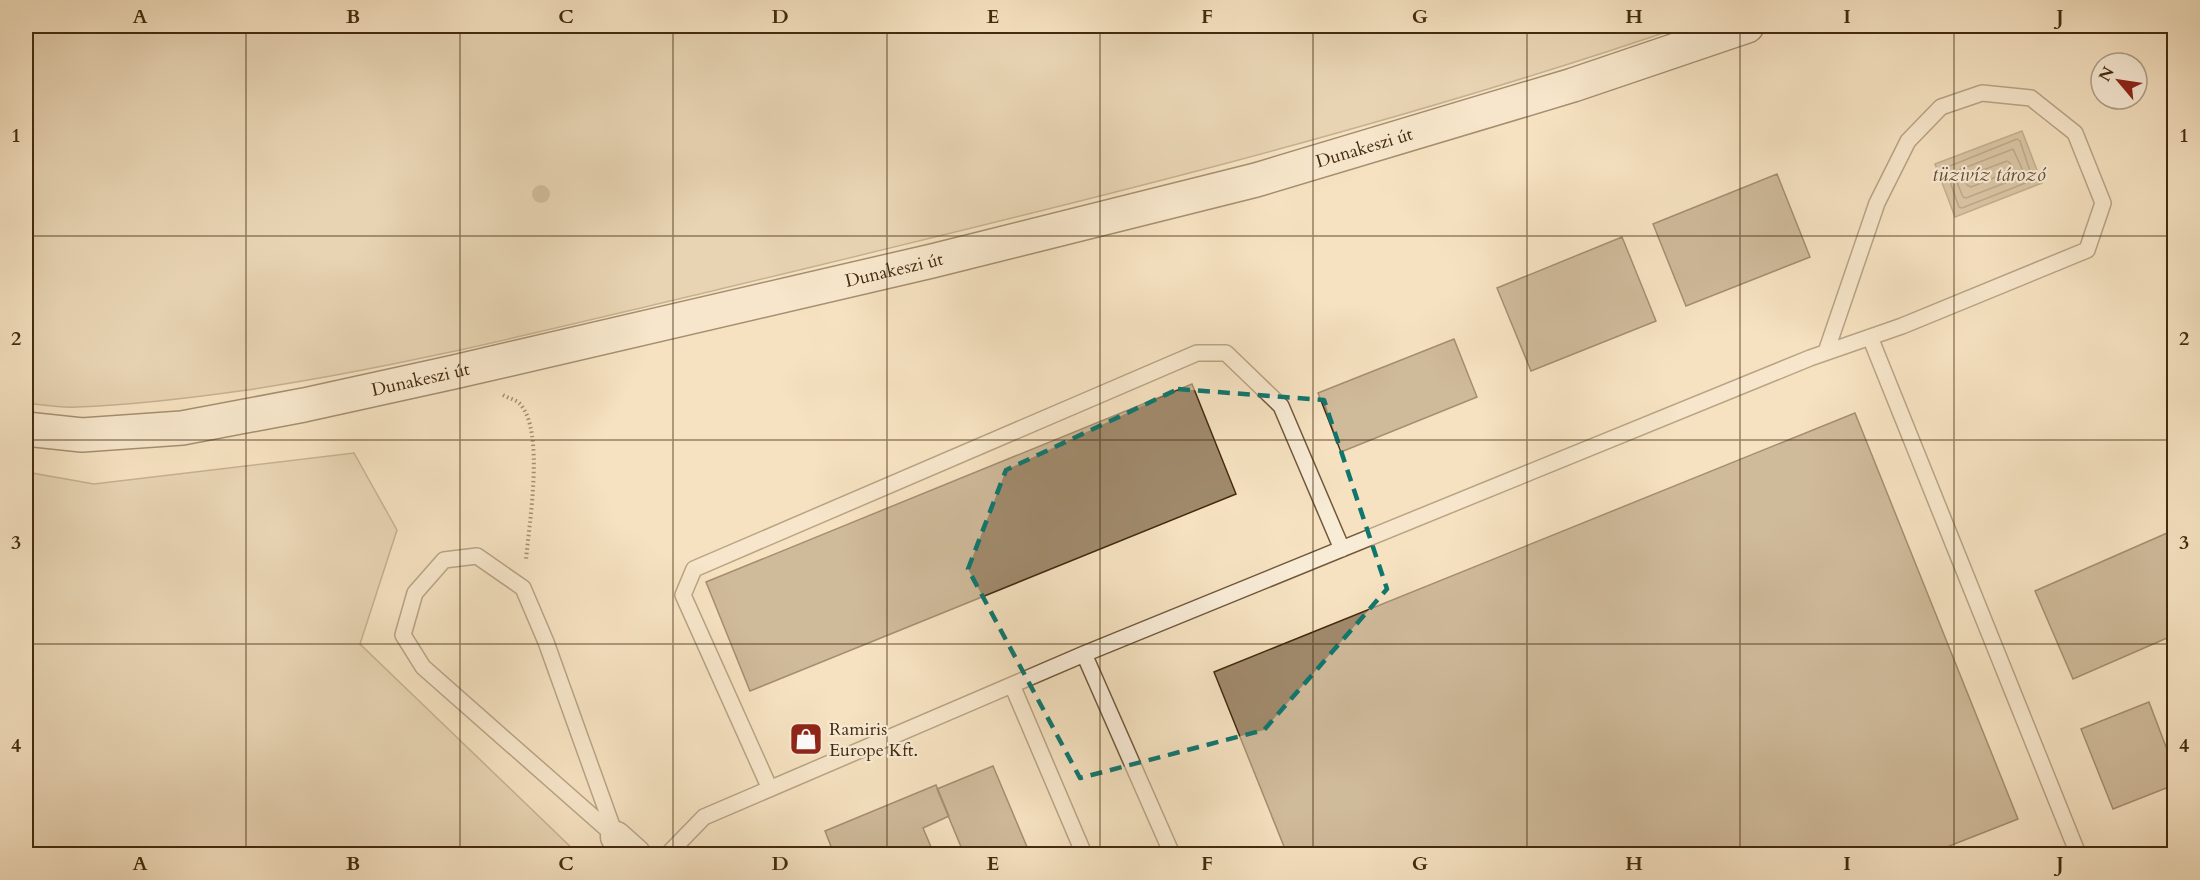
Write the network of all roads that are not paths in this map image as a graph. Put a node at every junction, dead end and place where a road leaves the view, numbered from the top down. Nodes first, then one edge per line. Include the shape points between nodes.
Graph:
1 (1747, 26) edge
2 (1870, 337) junction
3 (1826, 352) junction
4 (26, 429) edge
5 (1342, 549) junction
6 (1084, 654) junction
7 (1012, 685) junction
8 (770, 789) junction
9 (626, 846) edge
10 (668, 855) edge
11 (1084, 855) edge
12 (1172, 855) edge
13 (2078, 855) edge

1 - 4 street, Dunakeszi út via 1573,85 1256,180 932,261 454,372 182,428 82,435
2 - 3 lane
2 - 3 lane via 2087,250 2103,203 2075,133 2031,98 1982,93 1941,107 1908,141 1877,202
2 - 13 lane
3 - 5 lane
5 - 6 lane
5 - 8 lane via 1281,406 1226,353 1197,353 694,569 683,594
6 - 7 lane
6 - 12 lane
7 - 8 lane
7 - 11 lane
8 - 10 lane via 704,817
9 - 9 lane via 523,588 477,556 444,560 415,593 403,635 423,667

